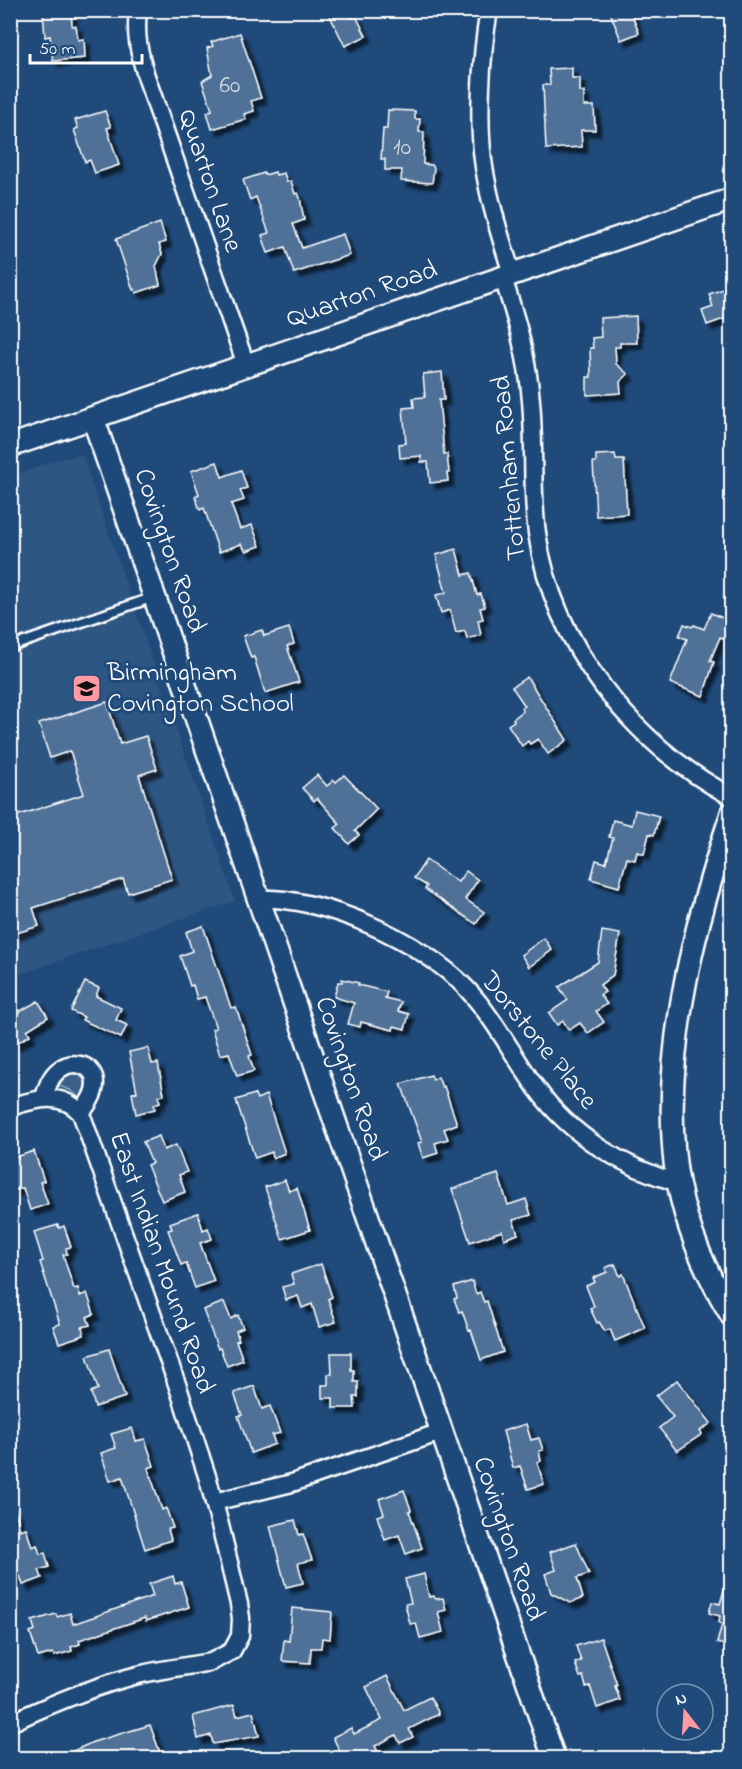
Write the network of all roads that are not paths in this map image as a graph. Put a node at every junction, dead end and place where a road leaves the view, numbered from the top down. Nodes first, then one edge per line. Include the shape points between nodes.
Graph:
1 (489, 10) edge
2 (139, 11) edge
3 (732, 199) edge
4 (507, 276) junction
5 (246, 365) junction
6 (93, 418) junction
7 (10, 446) edge
8 (154, 597) junction
9 (10, 647) edge
10 (732, 797) edge
11 (732, 813) edge
12 (258, 899) junction
13 (44, 1098) junction
14 (10, 1107) edge
15 (81, 1113) junction
16 (679, 1183) junction
17 (732, 1316) edge
18 (441, 1432) junction
19 (214, 1503) junction
20 (12, 1717) edge
21 (554, 1758) edge

1 - 4 street, Tottenham Road via 483,59 481,143
2 - 5 street, Quarton Lane via 138,48 146,76
3 - 4 street, Quarton Road
4 - 5 street, Quarton Road
4 - 10 street, Tottenham Road via 526,358 532,408 537,534 556,603 589,665 631,721 698,779
5 - 6 street, Quarton Road
6 - 7 street, Quarton Road
6 - 8 street, Covington Road
8 - 9 lane
8 - 12 street, Covington Road
11 - 16 street via 701,912 681,1008 673,1114
12 - 16 street, Dorstone Place via 316,905 384,931 428,957 465,987 496,1025 538,1090 569,1124 643,1172
12 - 18 street, Covington Road
13 - 14 street, East Indian Mound Road
13 - 15 street, East Indian Mound Road via 67,1101
13 - 15 street via 52,1077 60,1069 81,1065 93,1075 95,1083
15 - 19 street, East Indian Mound Road via 178,1387
16 - 17 street via 696,1244
18 - 19 street via 302,1480
18 - 21 street, Covington Road
19 - 20 street, East Indian Mound Road via 241,1618 240,1636 232,1651 211,1662 142,1674

